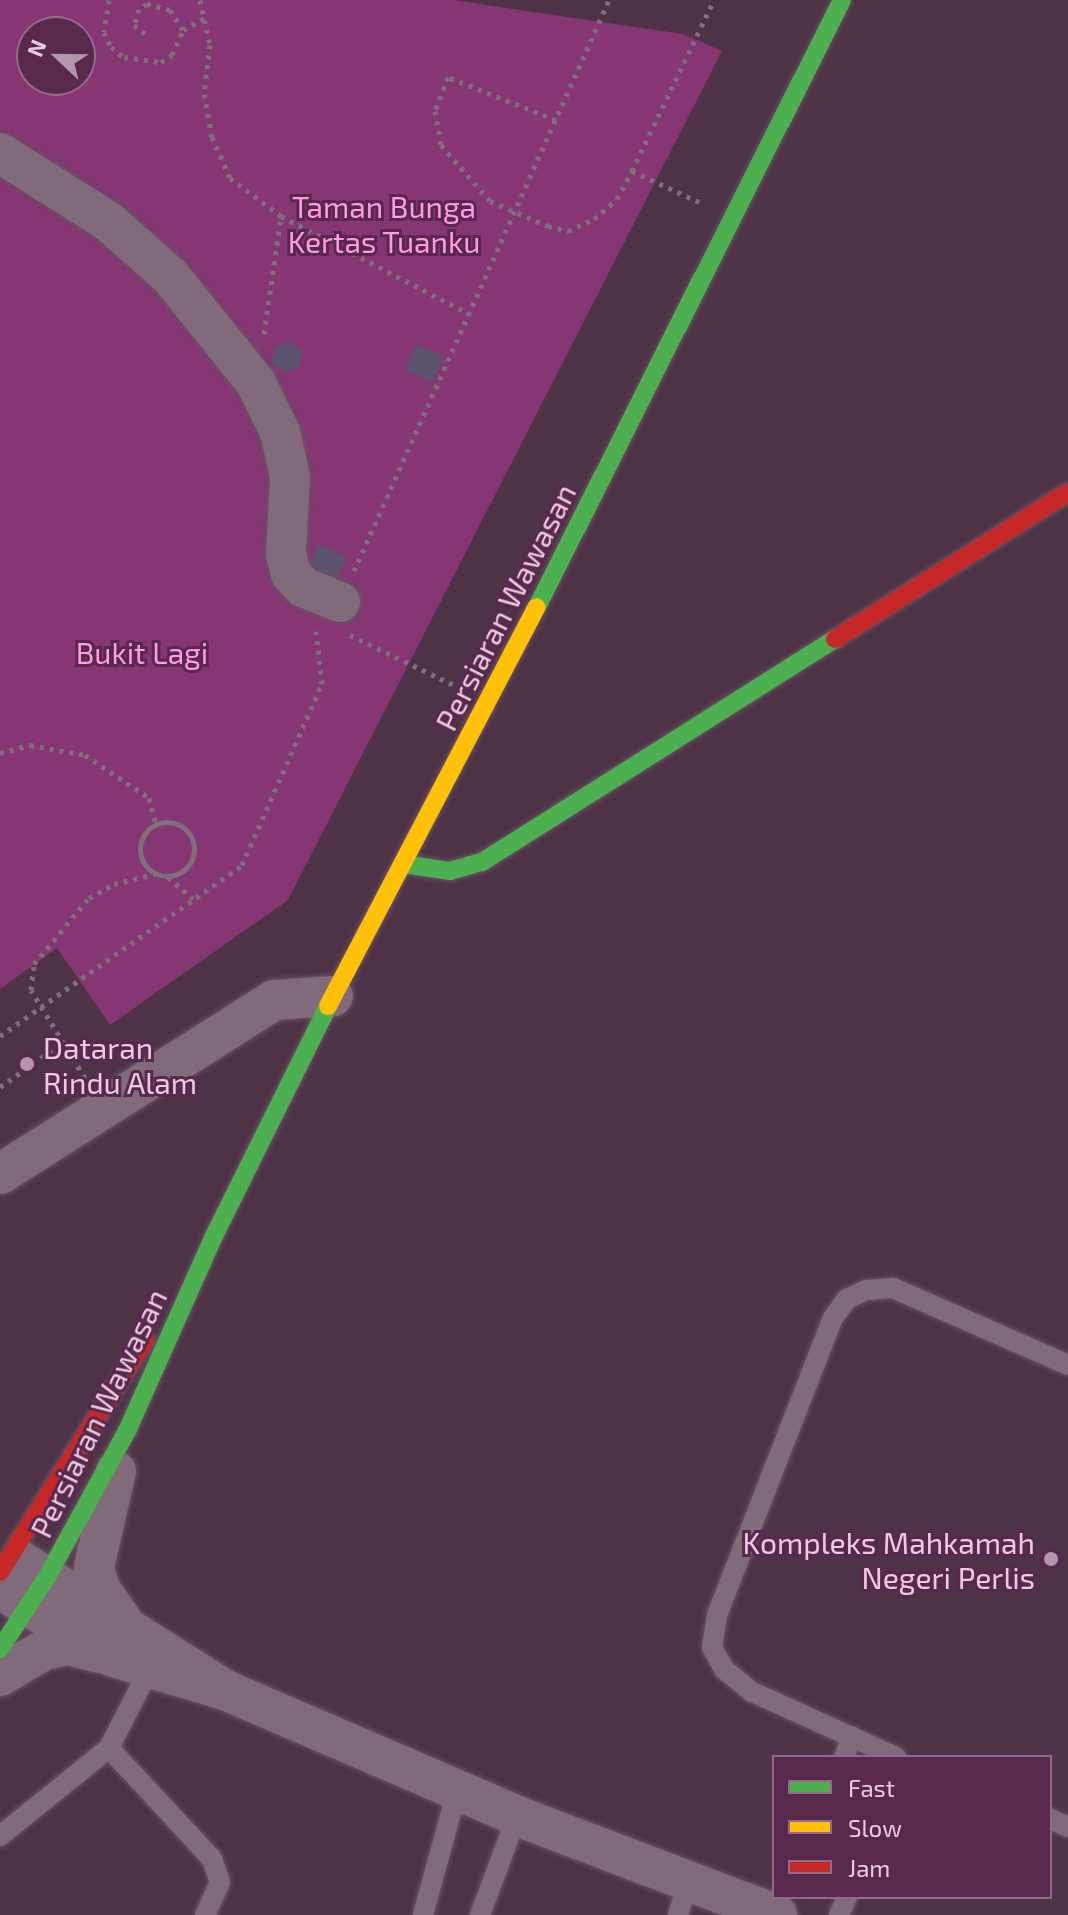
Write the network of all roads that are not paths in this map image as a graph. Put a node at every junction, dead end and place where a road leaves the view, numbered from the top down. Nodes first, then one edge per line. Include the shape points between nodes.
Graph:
1 (842, 0) edge
2 (0, 153) edge
3 (1068, 492) edge
4 (340, 602) road end
5 (403, 864) junction
6 (333, 996) junction
7 (0, 1174) edge
8 (213, 1238) junction
9 (1068, 1365) edge
10 (128, 1429) junction
11 (18, 1580) edge
12 (120, 1642) junction
13 (0, 1649) edge
14 (150, 1668) junction
15 (0, 1676) edge
16 (225, 1690) junction
17 (852, 1737) junction
18 (109, 1748) junction
19 (845, 1755) edge
20 (892, 1755) edge
21 (457, 1791) junction
22 (517, 1816) junction
23 (0, 1836) edge
24 (684, 1897) edge
25 (205, 1915) edge
26 (423, 1915) edge
27 (480, 1915) edge
28 (778, 1915) edge

1 - 5 main road, Persiaran Wawasan
2 - 4 street via 109,222 170,276 256,383 280,432 287,462 291,523 286,554 291,574 303,587
3 - 5 main road via 482,862 450,871
5 - 6 main road, Persiaran Wawasan
6 - 7 street via 274,1000
6 - 8 main road, Persiaran Wawasan
8 - 10 main road, Persiaran Wawasan
8 - 11 main road, Persiaran Wawasan via 97,1411
9 - 17 lane via 893,1288 866,1290 847,1299 833,1318 717,1615 712,1647 724,1669 752,1692
10 - 11 main road, Persiaran Wawasan
10 - 12 street via 94,1567
11 - 12 street
11 - 13 main road, Persiaran Wawasan
12 - 14 street
12 - 15 street via 56,1647
12 - 16 street
14 - 16 street
14 - 18 lane
16 - 21 street
17 - 19 lane
17 - 20 lane
18 - 23 lane
18 - 25 lane via 212,1859 220,1882
21 - 22 street
21 - 26 lane
22 - 24 street
22 - 27 lane
24 - 28 street

